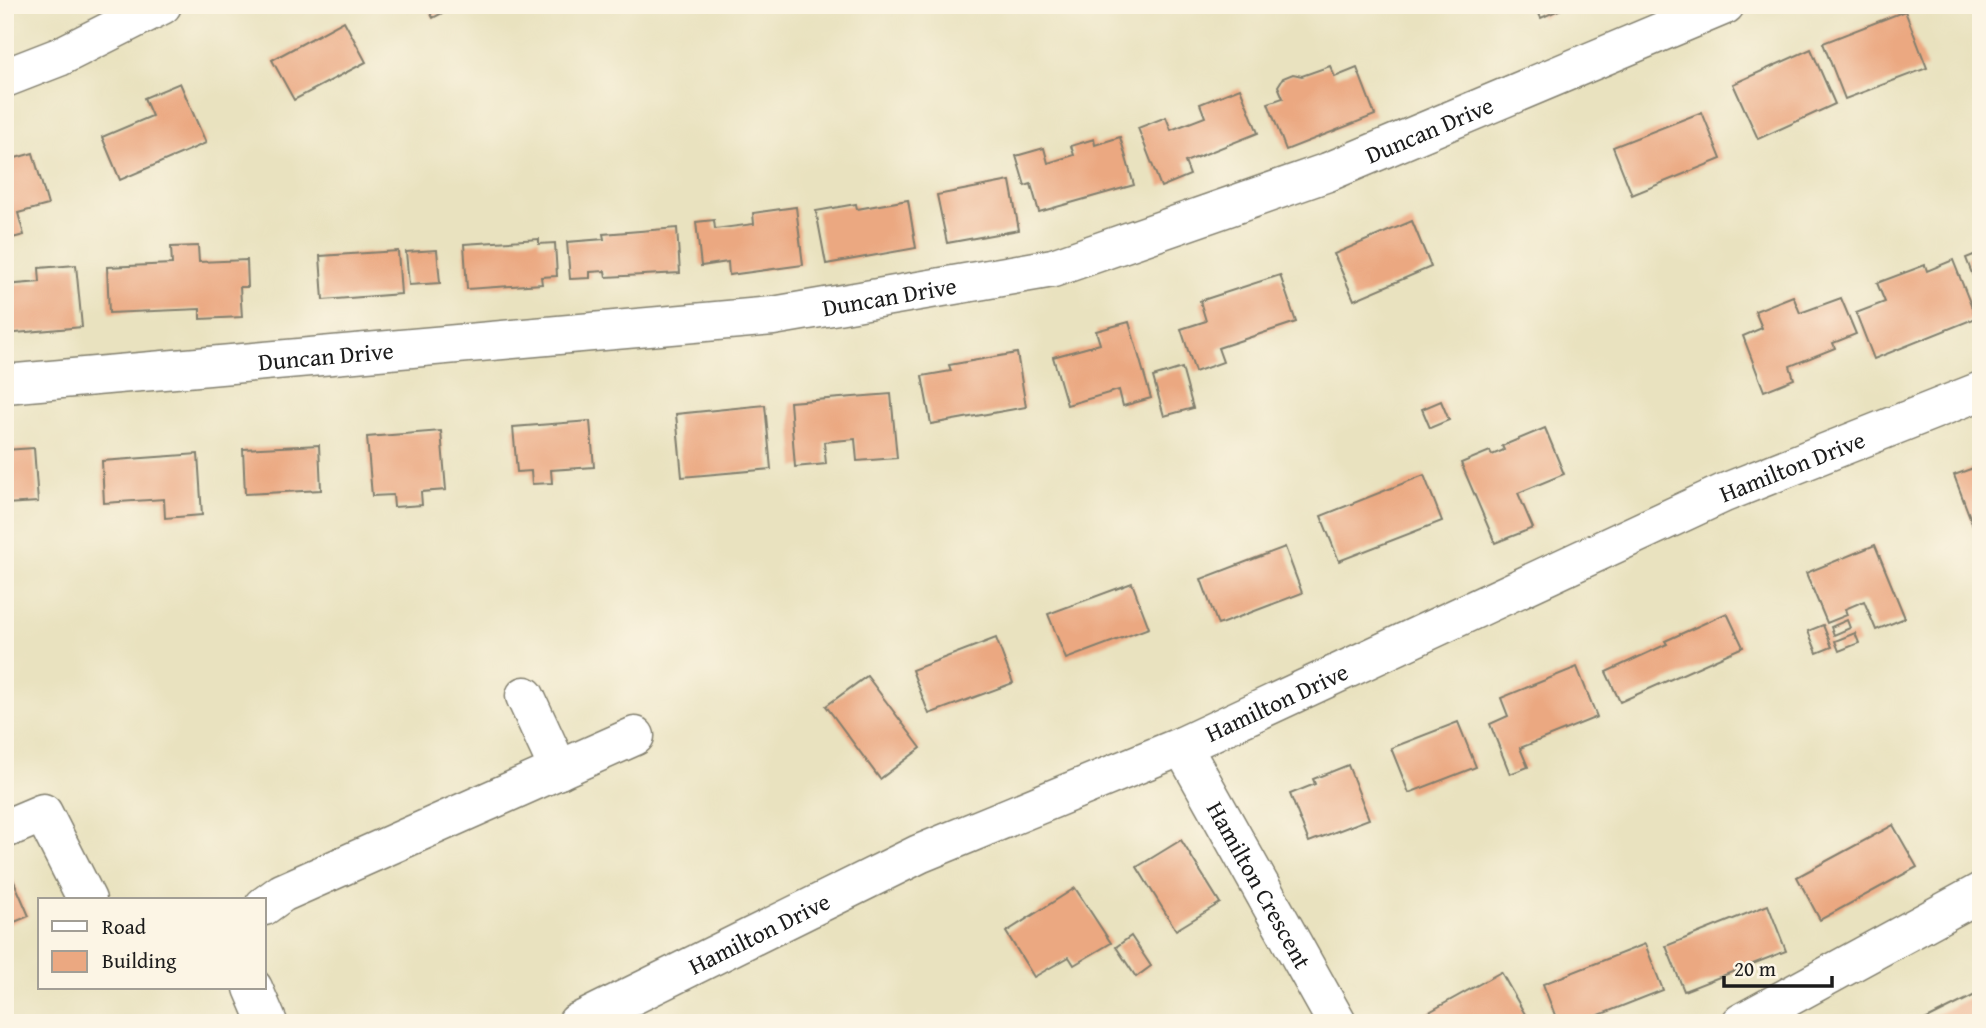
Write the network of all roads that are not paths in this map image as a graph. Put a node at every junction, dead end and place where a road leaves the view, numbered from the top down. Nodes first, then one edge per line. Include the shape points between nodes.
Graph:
1 (162, 5) edge
2 (1725, 5) edge
3 (5, 78) edge
4 (5, 384) edge
5 (1981, 391) edge
6 (525, 696) dead end
7 (635, 736) dead end
8 (1182, 746) junction
9 (559, 770) junction
10 (5, 829) edge
11 (1981, 892) edge
12 (86, 898) edge
13 (266, 905) edge
14 (254, 990) edge
15 (268, 1023) edge
16 (577, 1023) edge
17 (1337, 1023) edge
18 (1741, 1023) edge

1 - 3 street via 59,57
2 - 4 street, Duncan Drive via 1328,172 1053,268 773,316
5 - 8 street, Hamilton Drive via 1724,493
6 - 9 street
7 - 9 street
8 - 16 street, Hamilton Drive via 919,854
8 - 17 street, Hamilton Crescent
9 - 13 street via 282,893
10 - 12 street via 43,813
11 - 18 street
14 - 15 street

